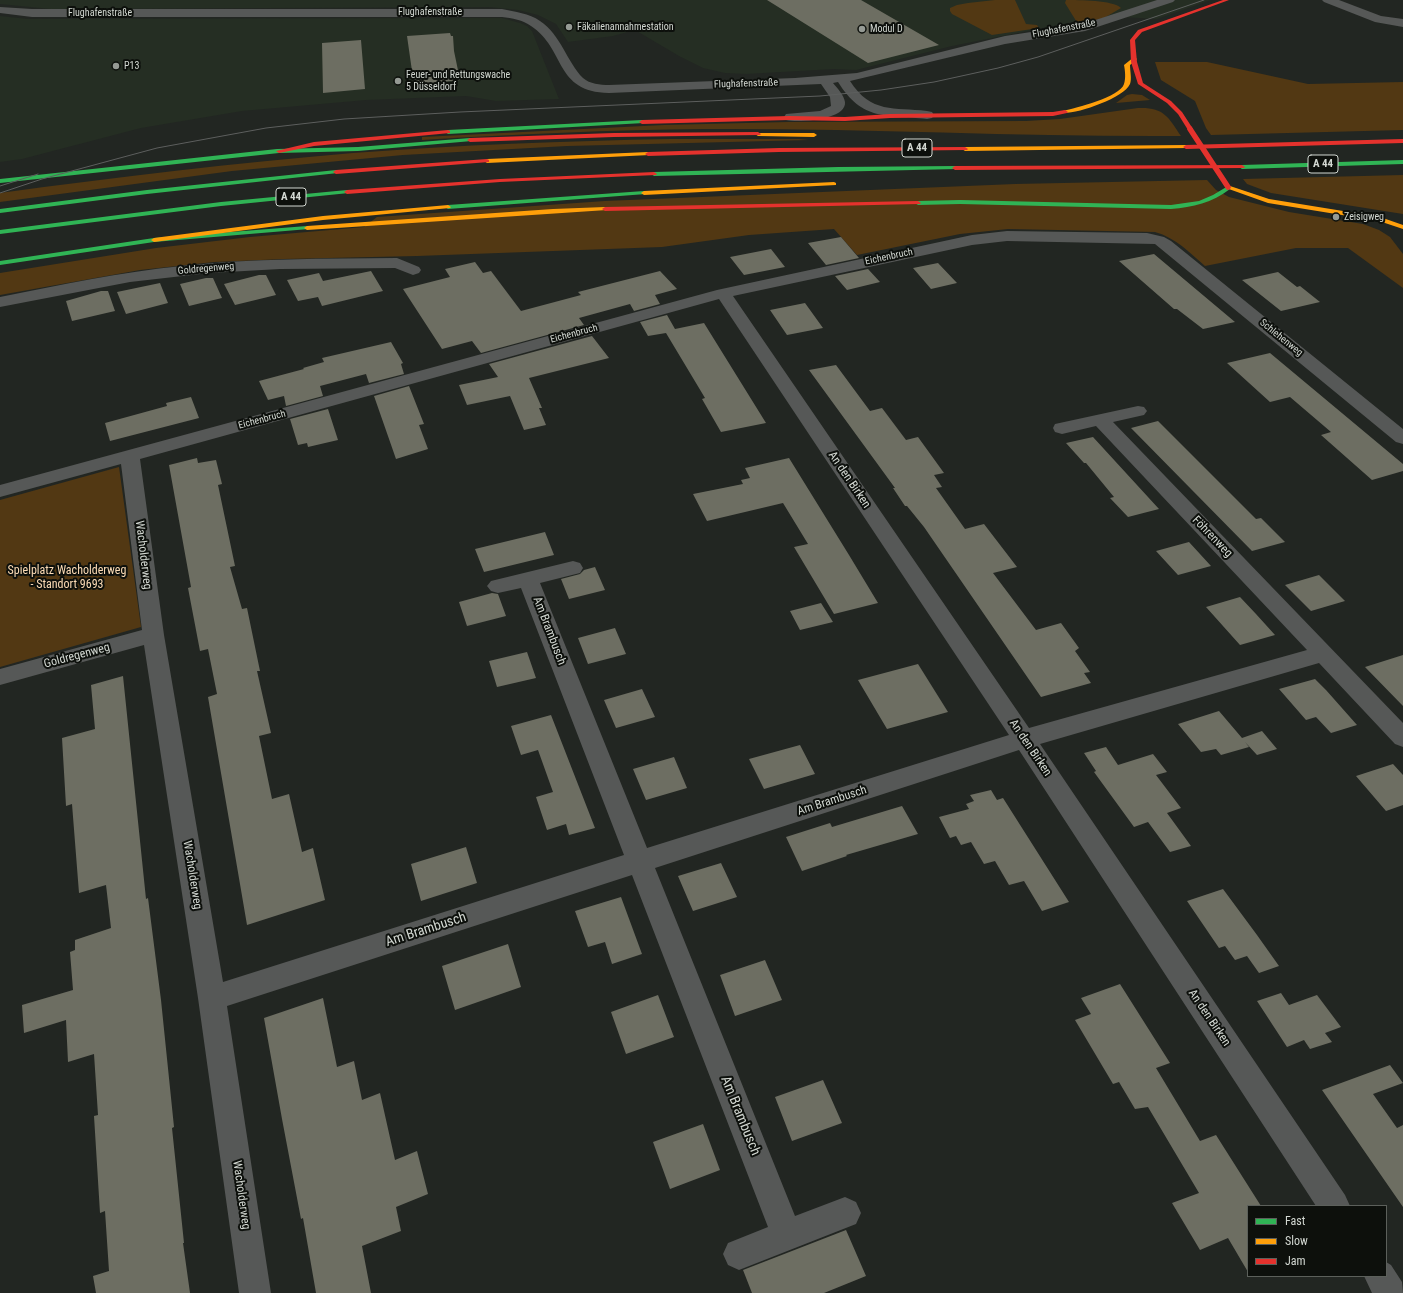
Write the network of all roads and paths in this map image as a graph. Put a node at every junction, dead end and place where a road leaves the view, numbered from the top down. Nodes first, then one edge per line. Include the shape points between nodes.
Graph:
1 (1126, 0) edge
2 (1169, 0) edge
3 (1227, 0) edge
4 (1328, 0) edge
5 (1149, 7) junction
6 (0, 10) edge
7 (1403, 23) edge
8 (1134, 59) junction
9 (842, 79) junction
10 (825, 80) junction
11 (1124, 88) junction
12 (1151, 91) junction
13 (927, 115) junction
14 (789, 118) junction
15 (821, 135) dead end
16 (1018, 139) dead end
17 (1403, 141) edge
18 (1272, 145) junction
19 (277, 151) junction
20 (1403, 162) edge
21 (1122, 167) junction
22 (1025, 177) dead end
23 (0, 181) edge
24 (844, 183) dead end
25 (1228, 187) junction
26 (0, 211) edge
27 (1403, 227) edge
28 (0, 232) edge
29 (154, 240) junction
30 (1159, 240) joint
31 (0, 263) edge
32 (413, 270) dead end
33 (723, 293) junction
34 (0, 302) edge
35 (1138, 411) dead end
36 (1101, 420) junction
37 (1062, 428) dead end
38 (1403, 438) edge
39 (130, 456) junction
40 (0, 491) edge
41 (573, 568) dead end
42 (528, 579) junction
43 (498, 586) dead end
44 (153, 635) junction
45 (1324, 654) junction
46 (0, 676) edge
47 (1403, 738) edge
48 (1024, 739) junction
49 (640, 862) junction
50 (212, 998) junction
51 (1333, 1205) edge
52 (845, 1213) dead end
53 (787, 1235) junction
54 (739, 1254) dead end
55 (1381, 1277) edge
56 (255, 1293) edge
57 (1391, 1293) edge

1 - 5 street
2 - 5 street, Flughafenstraße
3 - 8 main road via 1140,30 1133,36 1131,43
4 - 7 street via 1379,19
5 - 9 street, Flughafenstraße via 1085,27 1004,40 864,76
6 - 10 street, Flughafenstraße via 32,13 343,16 489,12 513,15 532,21 543,28 578,80 601,89
8 - 11 main road via 1127,65
8 - 12 main road via 1141,84
9 - 10 street, Flughafenstraße
9 - 13 street via 855,98 869,107
10 - 14 street via 838,101 836,111
11 - 12 main road
11 - 13 main road via 1095,104 1053,114
12 - 25 main road, bridge via 1174,107
13 - 14 main road via 845,119
14 - 19 main road via 600,123 429,133 314,144
15 - 19 main road via 710,133 494,139 318,152
16 - 18 main road via 1234,138
17 - 18 main road, A 44
18 - 26 main road, A 44 via 831,148 561,157 420,165 250,181
19 - 23 main road
20 - 21 main road, A 44
21 - 22 main road
21 - 28 main road, A 44 via 838,168 586,176 419,185 221,204
24 - 29 main road via 416,209 301,220
25 - 27 main road via 1268,201 1380,219
25 - 29 main road via 1205,203 1189,206 960,202 691,206 400,221
29 - 31 main road
30 - 33 street, Eichenbruch via 1007,236 940,247
30 - 38 street, Schlehenweg
32 - 34 street, Goldregenweg via 397,263 209,268 140,276
33 - 39 street, Eichenbruch
33 - 48 street, An den Birken
35 - 36 street
36 - 37 street
36 - 45 street, Föhrenweg
39 - 40 street, Eichenbruch
39 - 44 street, Wacholderweg
41 - 42 street
42 - 43 street
42 - 49 street, Am Brambusch
44 - 46 street, Goldregenweg
44 - 50 street, Wacholderweg
45 - 47 street, Föhrenweg
45 - 48 street
48 - 49 street, Am Brambusch
48 - 51 street, An den Birken
49 - 50 street, Am Brambusch
49 - 53 street, Am Brambusch
50 - 56 street, Wacholderweg
52 - 53 street
53 - 54 street
55 - 57 street

